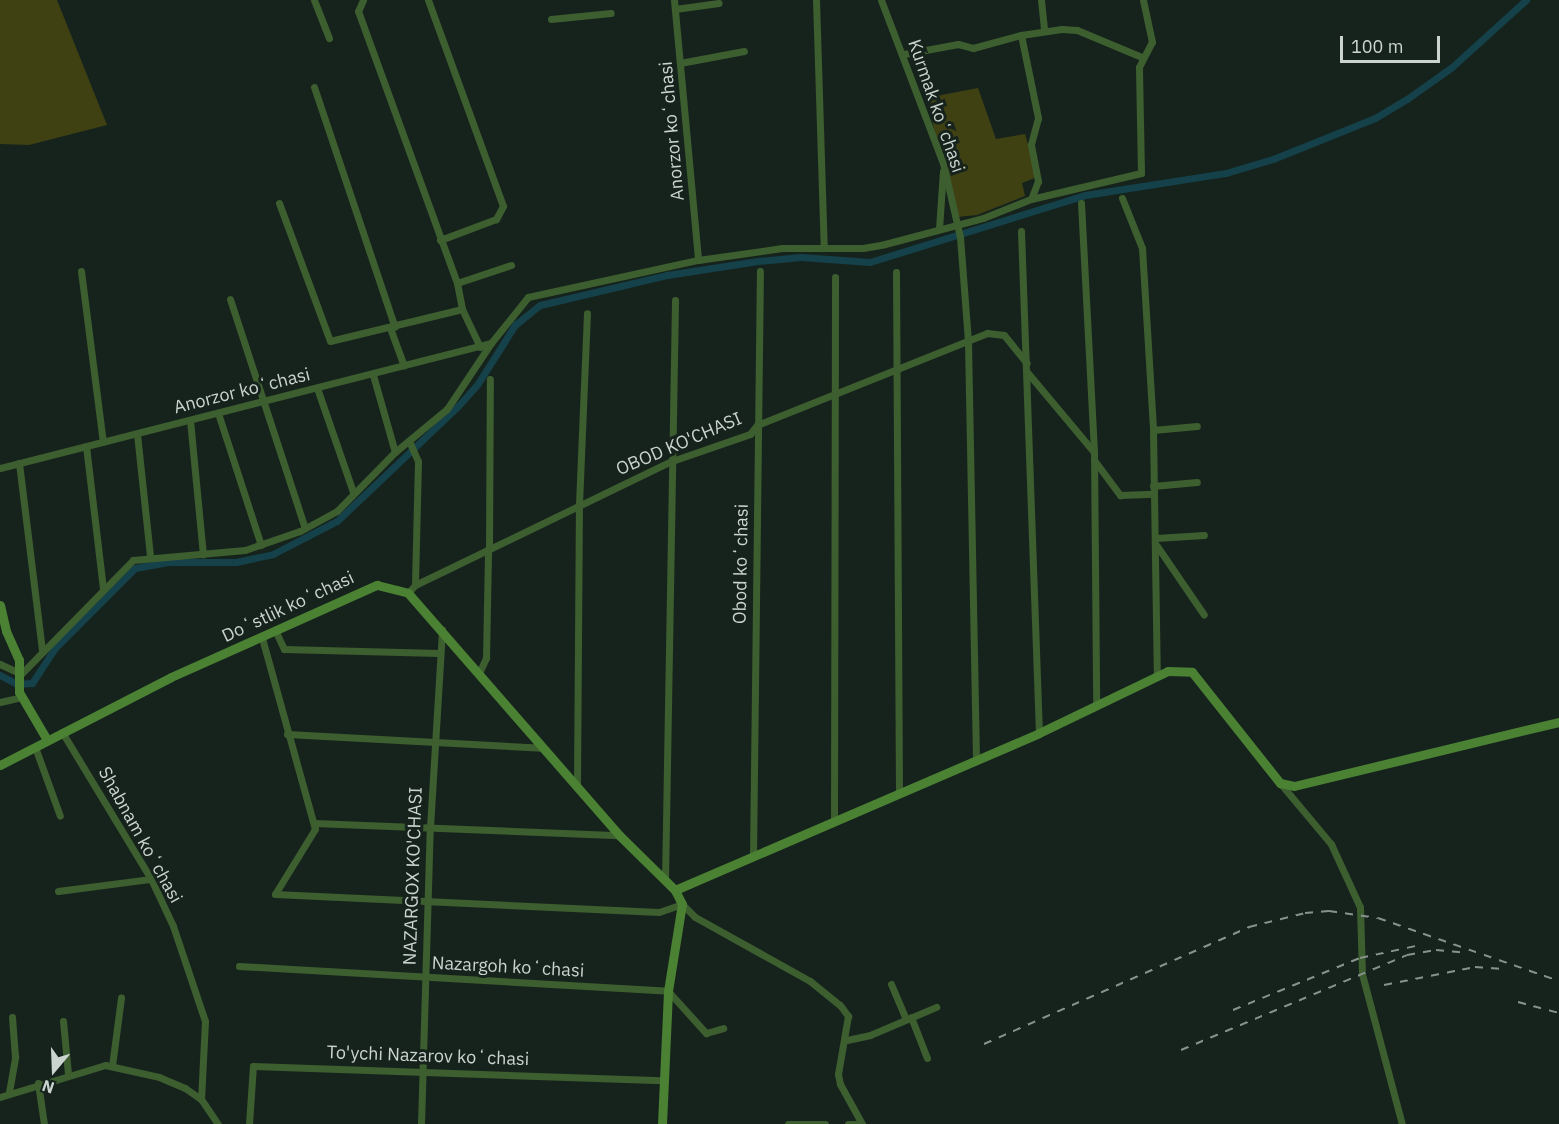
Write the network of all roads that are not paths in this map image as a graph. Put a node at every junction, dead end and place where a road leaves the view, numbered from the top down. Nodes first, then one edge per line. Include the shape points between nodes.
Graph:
1 (314, 0) edge
2 (363, 0) edge
3 (428, 0) edge
4 (674, 0) edge
5 (816, 0) edge
6 (881, 0) edge
7 (1041, 0) edge
8 (1143, 0) edge
9 (719, 3) dead end
10 (675, 9) junction
11 (611, 13) dead end
12 (552, 19) dead end
13 (1044, 31) junction
14 (1021, 35) junction
15 (329, 38) dead end
16 (744, 51) dead end
17 (904, 54) junction
18 (1142, 57) junction
19 (681, 63) junction
20 (314, 87) dead end
21 (943, 163) junction
22 (1122, 198) dead end
23 (1031, 199) junction
24 (279, 203) dead end
25 (1081, 203) dead end
26 (939, 229) junction
27 (958, 230) junction
28 (1021, 231) dead end
29 (440, 240) junction
30 (824, 248) junction
31 (698, 260) junction
32 (511, 265) dead end
33 (760, 271) dead end
34 (81, 272) dead end
35 (896, 272) dead end
36 (835, 277) dead end
37 (457, 284) junction
38 (230, 299) dead end
39 (675, 300) dead end
40 (462, 309) junction
41 (587, 313) dead end
42 (392, 327) junction
43 (968, 342) junction
44 (490, 343) junction
45 (480, 347) junction
46 (1027, 363) junction
47 (404, 366) junction
48 (899, 368) junction
49 (1027, 372) junction
50 (373, 375) junction
51 (490, 379) dead end
52 (317, 388) junction
53 (834, 394) junction
54 (264, 401) junction
55 (218, 413) junction
56 (190, 420) junction
57 (757, 426) junction
58 (1197, 426) dead end
59 (1153, 430) junction
60 (137, 434) junction
61 (410, 441) junction
62 (103, 442) junction
63 (86, 446) junction
64 (1094, 451) junction
65 (395, 452) junction
66 (1094, 460) junction
67 (672, 461) junction
68 (19, 463) junction
69 (0, 468) edge
70 (1197, 482) dead end
71 (1154, 486) junction
72 (353, 492) junction
73 (1153, 494) junction
74 (579, 504) junction
75 (305, 528) junction
76 (1204, 535) dead end
77 (1156, 542) junction
78 (261, 545) junction
79 (489, 549) junction
80 (203, 554) junction
81 (150, 555) junction
82 (415, 585) junction
83 (103, 588) junction
84 (408, 593) junction
85 (0, 605) edge
86 (1204, 615) dead end
87 (442, 629) junction
88 (276, 632) junction
89 (262, 638) junction
90 (42, 651) junction
91 (439, 653) junction
92 (0, 664) edge
93 (479, 673) junction
94 (20, 676) junction
95 (1157, 676) junction
96 (20, 694) junction
97 (0, 702) edge
98 (1096, 703) junction
99 (1559, 722) edge
100 (62, 732) junction
101 (1039, 732) junction
102 (287, 734) junction
103 (47, 740) junction
104 (434, 743) junction
105 (34, 747) junction
106 (542, 748) junction
107 (976, 760) junction
108 (0, 766) edge
109 (1280, 783) junction
110 (577, 785) junction
111 (899, 793) junction
112 (60, 816) dead end
113 (834, 820) junction
114 (314, 824) junction
115 (430, 826) junction
116 (619, 835) junction
117 (753, 857) junction
118 (151, 879) junction
119 (665, 881) junction
120 (675, 890) junction
121 (58, 891) dead end
122 (427, 901) junction
123 (682, 904) junction
124 (239, 966) dead end
125 (424, 978) junction
126 (891, 984) dead end
127 (668, 991) junction
128 (121, 998) dead end
129 (936, 1007) dead end
130 (12, 1017) dead end
131 (909, 1018) junction
132 (63, 1021) dead end
133 (723, 1028) dead end
134 (847, 1040) junction
135 (927, 1058) dead end
136 (112, 1066) junction
137 (421, 1070) junction
138 (68, 1074) junction
139 (662, 1080) junction
140 (38, 1083) junction
141 (9, 1092) junction
142 (0, 1097) edge
143 (201, 1099) junction
144 (44, 1124) edge
145 (218, 1124) edge
146 (249, 1124) edge
147 (421, 1124) edge
148 (662, 1124) edge
149 (788, 1124) edge
150 (825, 1124) edge
151 (848, 1124) edge
152 (862, 1124) edge
153 (1402, 1124) edge

1 - 15 street
2 - 29 street via 358,11
3 - 29 street via 503,206 496,219
4 - 10 street, Anorzor koʻchasi
5 - 30 street
6 - 17 street, Kurmak koʻchasi
7 - 13 street
8 - 18 street via 1152,42
9 - 10 street
10 - 19 street, Anorzor koʻchasi
11 - 12 street
13 - 14 street
13 - 18 street via 1077,30
14 - 17 street via 973,48 958,44
14 - 23 street via 1038,118 1030,137 1038,181
16 - 19 street
17 - 21 street, Kurmak koʻchasi
18 - 23 street via 1141,173
19 - 31 street, Anorzor koʻchasi
20 - 42 street
21 - 26 street
21 - 27 street, Kurmak koʻchasi
22 - 59 street via 1142,248
23 - 27 street
24 - 42 street via 328,339 334,342
25 - 64 street
26 - 27 street
26 - 30 street via 863,248
27 - 43 street
28 - 46 street
29 - 37 street
30 - 31 street via 782,248
31 - 44 street via 528,297
32 - 37 street
33 - 57 street, Obod koʻchasi
34 - 62 street
35 - 48 street
36 - 53 street
37 - 40 street
38 - 54 street
39 - 67 street
40 - 42 street
40 - 45 street
41 - 74 street
42 - 47 street
43 - 46 street, OBOD KO'CHASI via 996,332 1011,341
43 - 48 street, OBOD KO'CHASI
43 - 107 street
44 - 45 street, Anorzor koʻchasi
44 - 61 street via 447,409
45 - 47 street, Anorzor koʻchasi
46 - 49 street
47 - 50 street, Anorzor koʻchasi
48 - 53 street, OBOD KO'CHASI
48 - 111 street
49 - 64 street
49 - 101 street
50 - 52 street, Anorzor koʻchasi
50 - 65 street
51 - 79 street
52 - 54 street, Anorzor koʻchasi
52 - 72 street
53 - 57 street, OBOD KO'CHASI
53 - 113 street
54 - 55 street, Anorzor koʻchasi
54 - 75 street
55 - 56 street, Anorzor koʻchasi
55 - 78 street
56 - 60 street, Anorzor koʻchasi
56 - 80 street
57 - 67 street, OBOD KO'CHASI via 750,434
57 - 117 street, Obod koʻchasi
58 - 59 street
59 - 71 street
60 - 62 street, Anorzor koʻchasi
60 - 81 street
61 - 65 street
61 - 82 street via 417,456
62 - 63 street, Anorzor koʻchasi
63 - 68 street, Anorzor koʻchasi
63 - 83 street
64 - 66 street
65 - 72 street
66 - 73 street via 1120,495
66 - 98 street
67 - 74 street, OBOD KO'CHASI
67 - 119 street
68 - 69 street, Anorzor koʻchasi
68 - 90 street
70 - 71 street
71 - 73 street
72 - 75 street via 337,511
73 - 77 street
74 - 79 street, OBOD KO'CHASI
74 - 110 street
75 - 78 street
76 - 77 street
77 - 86 street
77 - 95 street
78 - 80 street
79 - 82 street, OBOD KO'CHASI
79 - 93 street via 486,658
80 - 81 street
81 - 83 street via 133,560
82 - 84 street, OBOD KO'CHASI
83 - 90 street
84 - 87 street
84 - 88 street, Doʻstlik koʻchasi via 377,585
85 - 94 street
87 - 91 street, NAZARGOX KO'CHASI
87 - 93 street
88 - 89 street, Doʻstlik koʻchasi
88 - 91 street via 284,649
89 - 100 street, Doʻstlik koʻchasi via 171,677
89 - 102 street
90 - 94 street
91 - 104 street, NAZARGOX KO'CHASI
92 - 94 street
93 - 106 street
94 - 96 street
95 - 98 street
95 - 109 street via 1168,671 1192,672
96 - 97 street
96 - 103 street
98 - 101 street
99 - 109 street via 1368,770 1294,786
100 - 103 street, Doʻstlik koʻchasi
100 - 118 street, Shabnam koʻchasi
101 - 107 street
102 - 104 street
102 - 114 street
103 - 105 street, Doʻstlik koʻchasi
104 - 106 street
104 - 115 street, NAZARGOX KO'CHASI
105 - 108 street, Doʻstlik koʻchasi
105 - 112 street
106 - 110 street
107 - 111 street
109 - 153 street via 1331,844 1360,907 1362,974
110 - 116 street
111 - 113 street
113 - 117 street
114 - 115 street
114 - 122 street via 314,836 275,894
115 - 116 street
115 - 122 street, NAZARGOX KO'CHASI
116 - 119 street
117 - 120 street
118 - 121 street
118 - 143 street, Shabnam koʻchasi via 173,926 205,1021
119 - 120 street
120 - 123 street
122 - 123 street via 659,912
122 - 125 street, NAZARGOX KO'CHASI
123 - 127 street
123 - 134 street via 695,916 768,955 830,996 848,1016
124 - 125 street, Nazargoh koʻchasi
125 - 127 street, Nazargoh koʻchasi
125 - 137 street, NAZARGOX KO'CHASI
126 - 131 street
127 - 133 street via 706,1033
127 - 139 street
128 - 136 street
129 - 131 street
130 - 141 street via 15,1057
131 - 134 street
131 - 135 street
132 - 138 street
134 - 152 street via 838,1074
136 - 138 street via 94,1066
136 - 143 street via 159,1077
137 - 139 street, To'ychi Nazarov koʻchasi
137 - 146 street, To'ychi Nazarov koʻchasi via 253,1066
137 - 147 street, NAZARGOX KO'CHASI
138 - 140 street
139 - 148 street
140 - 141 street
140 - 144 street
141 - 142 street
143 - 145 street
149 - 150 street
151 - 152 street

